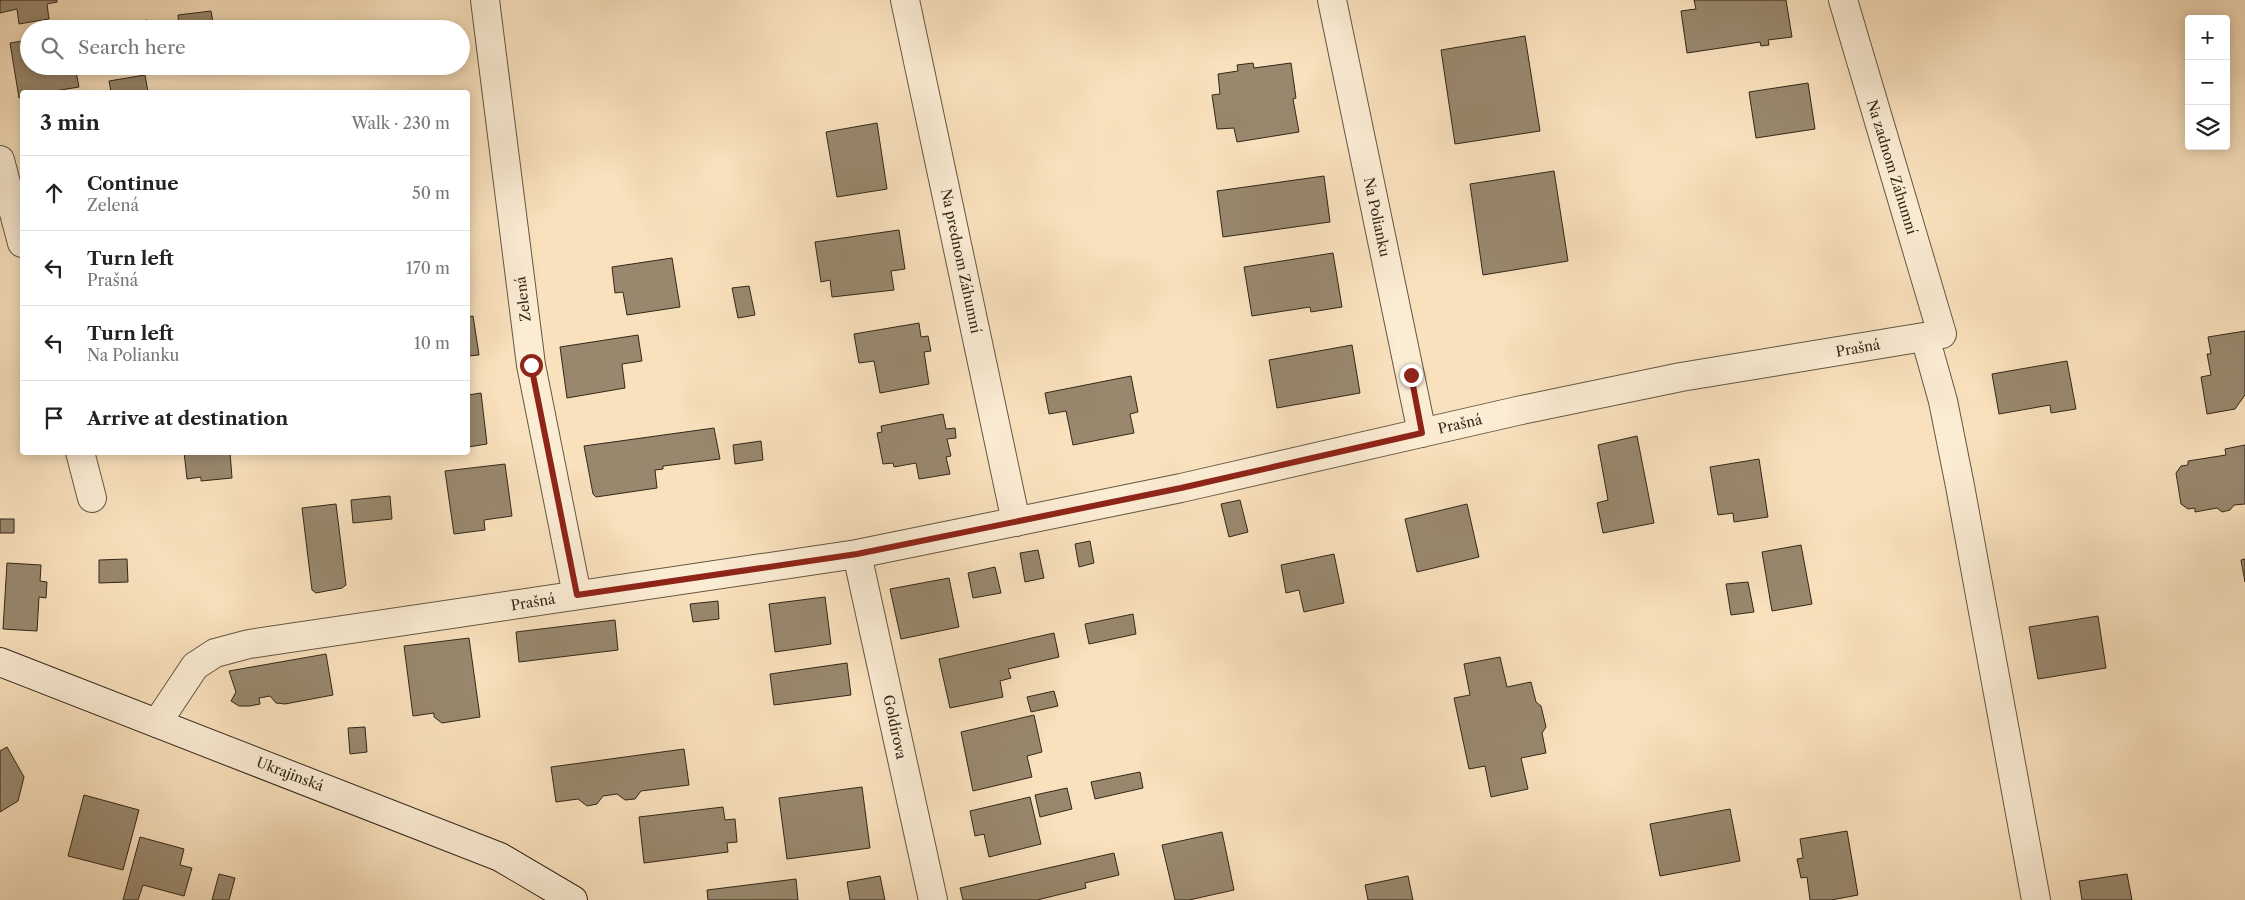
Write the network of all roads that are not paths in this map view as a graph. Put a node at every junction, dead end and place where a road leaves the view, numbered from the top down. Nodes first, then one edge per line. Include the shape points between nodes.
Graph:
1 (485, 0) edge
2 (906, 0) edge
3 (1332, 0) edge
4 (1843, 0) edge
5 (0, 160) edge
6 (20, 235) edge
7 (1934, 336) junction
8 (1422, 433) junction
9 (81, 455) edge
10 (92, 498) dead end
11 (1016, 522) junction
12 (857, 554) junction
13 (577, 595) junction
14 (0, 662) edge
15 (157, 723) junction
16 (573, 900) edge
17 (932, 900) edge
18 (2036, 900) edge

1 - 13 street, Zelená via 531,365
2 - 11 street, Na prednom Záhumní
3 - 8 street, Na Polianku
4 - 7 street, Na zadnom Záhumní
5 - 6 street
7 - 8 street, Prašná via 1681,377
7 - 18 street, Na zadnom Záhumní via 1943,401
8 - 11 street, Prašná
9 - 10 street
11 - 12 street, Prašná
12 - 13 street, Prašná
12 - 17 street, Goldírova
13 - 15 street, Prašná via 249,644 215,653 195,666
14 - 15 street, Ukrajinská
15 - 16 street, Ukrajinská via 500,857

